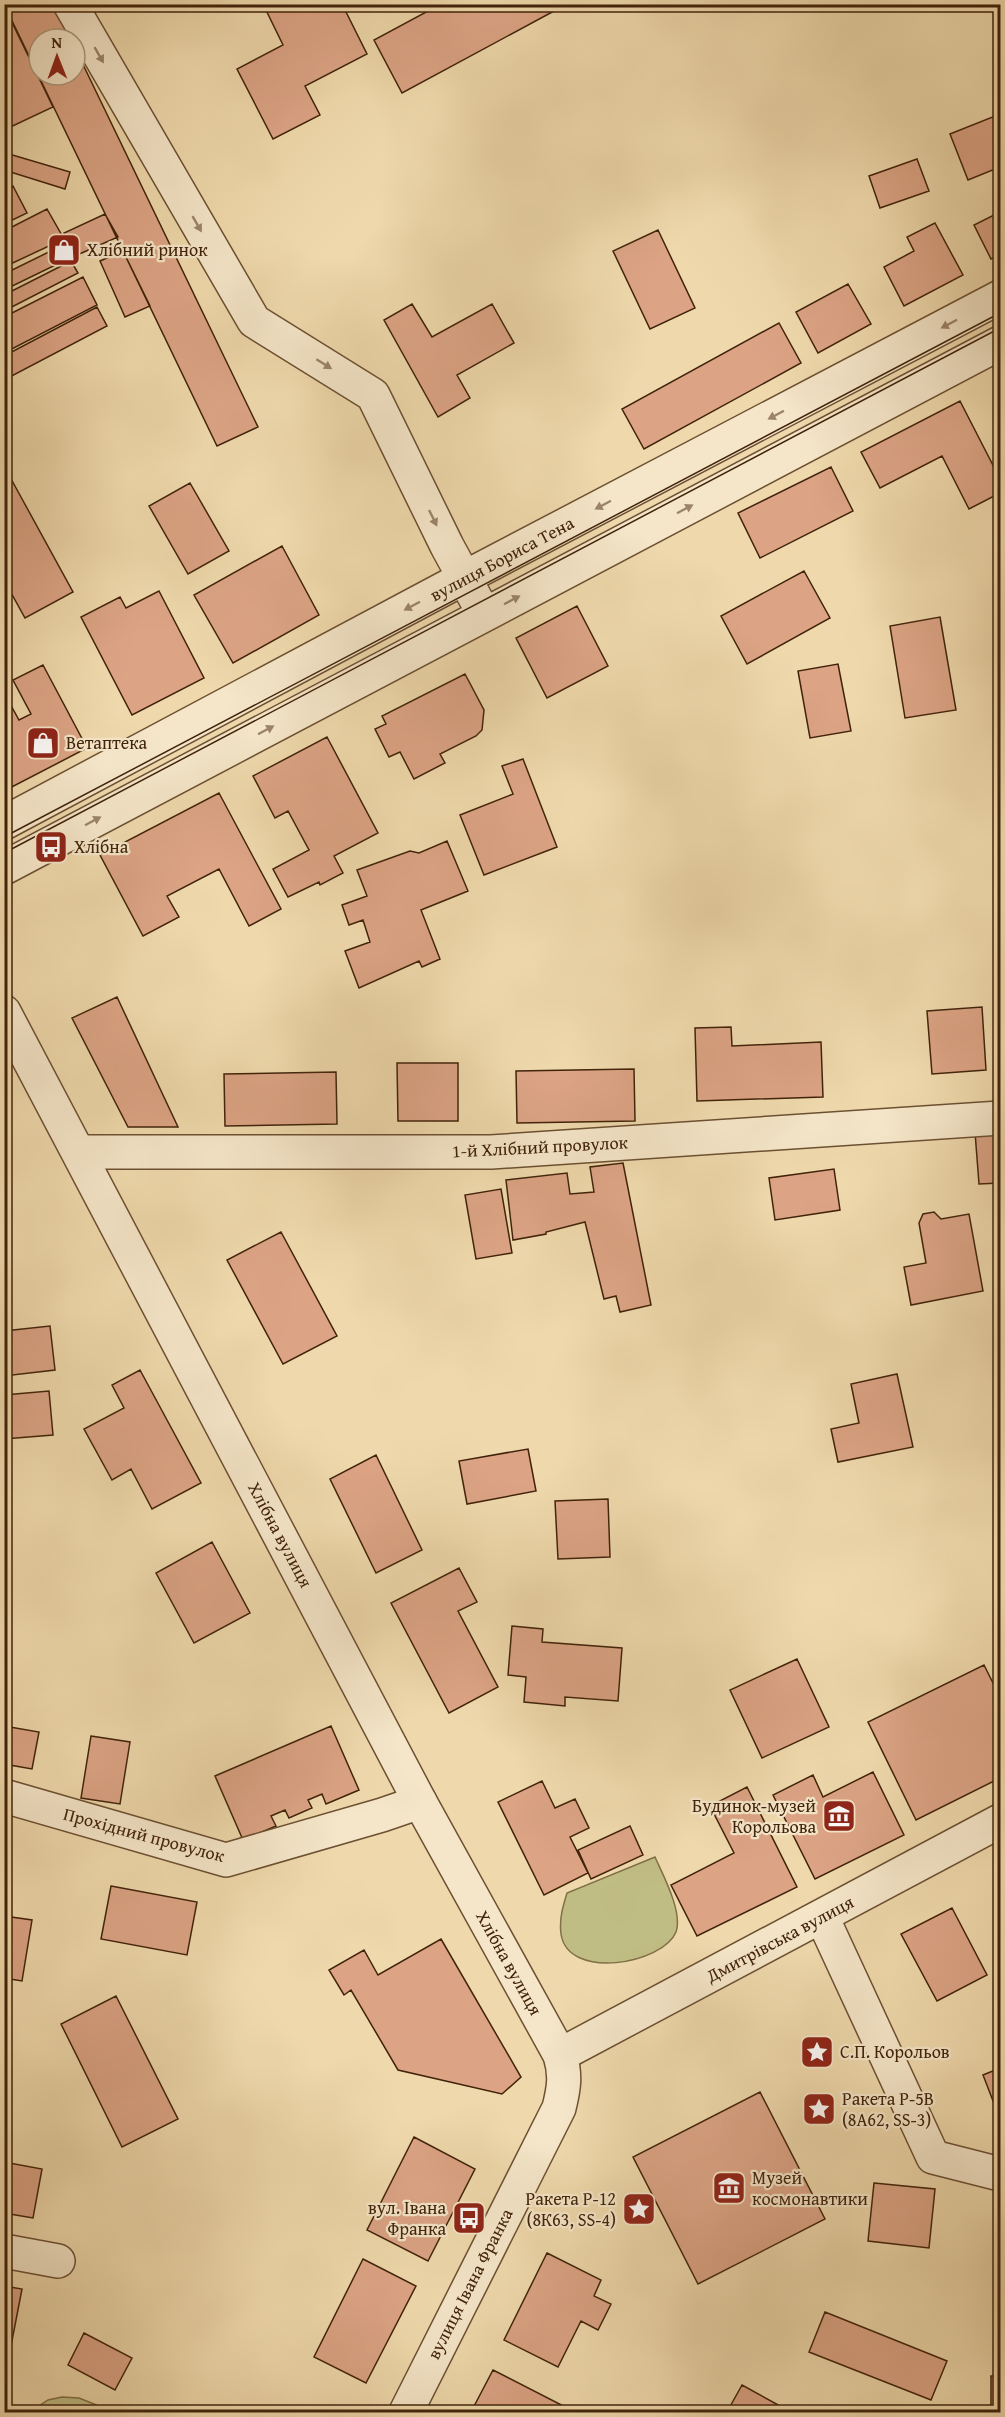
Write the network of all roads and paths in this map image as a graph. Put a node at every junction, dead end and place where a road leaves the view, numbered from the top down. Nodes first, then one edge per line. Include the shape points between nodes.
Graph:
1 (70, 4) edge
2 (1000, 297) edge
3 (1000, 343) edge
4 (464, 578) junction
5 (484, 614) junction
6 (4, 823) edge
7 (4, 868) edge
8 (4, 1012) edge
9 (1000, 1118) edge
10 (79, 1152) junction
11 (4, 1796) edge
12 (420, 1802) junction
13 (1000, 1821) edge
14 (822, 1917) junction
15 (560, 2055) junction
16 (1000, 2174) edge
17 (4, 2251) edge
18 (58, 2261) dead end
19 (406, 2412) edge

1 -> 4 street via 254,321 373,395
2 -> 4 street, вулиця Бориса Тена
5 -> 3 street
4 - 5 street
4 -> 6 street, вулиця Бориса Тена
7 -> 5 street
8 - 10 street, Хлібна вулиця
9 - 10 street, 1-й Хлібний провулок via 491,1152
10 - 12 street, Хлібна вулиця
11 - 12 street, Прохідний провулок via 226,1860
12 - 15 street, Хлібна вулиця
13 - 14 street, Дмитрівська вулиця
14 - 15 street, Дмитрівська вулиця
14 - 16 street via 933,2157
15 - 19 street, вулиця Івана Франка via 565,2086 559,2108
17 - 18 street

